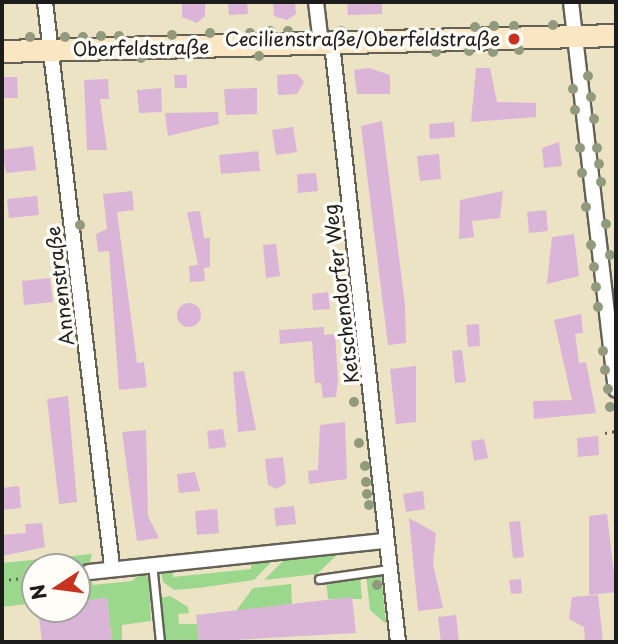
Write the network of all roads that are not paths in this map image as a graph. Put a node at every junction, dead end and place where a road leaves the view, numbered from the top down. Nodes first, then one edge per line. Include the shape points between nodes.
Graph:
1 (45, 2) edge
2 (316, 2) edge
3 (571, 2) edge
4 (616, 35) edge
5 (575, 38) junction
6 (327, 44) junction
7 (51, 50) junction
8 (2, 51) edge
9 (613, 332) edge
10 (616, 388) edge
11 (386, 541) junction
12 (152, 562) junction
13 (112, 566) junction
14 (389, 569) junction
15 (91, 571) edge
16 (319, 579) dead end
17 (160, 642) edge
18 (398, 642) edge

1 - 7 street, Annenstraße
2 - 6 street, Ketschendorfer Weg
3 - 5 street
4 - 5 street, Oberfeldstraße
5 - 6 street, Oberfeldstraße
5 - 9 street
6 - 7 street, Oberfeldstraße
6 - 11 street, Ketschendorfer Weg
7 - 8 street, Oberfeldstraße
7 - 13 street, Annenstraße
9 - 10 street
11 - 12 street
11 - 14 street, Ketschendorfer Weg
12 - 13 street
12 - 17 lane
13 - 15 street
14 - 16 lane
14 - 18 street, Ketschendorfer Weg

